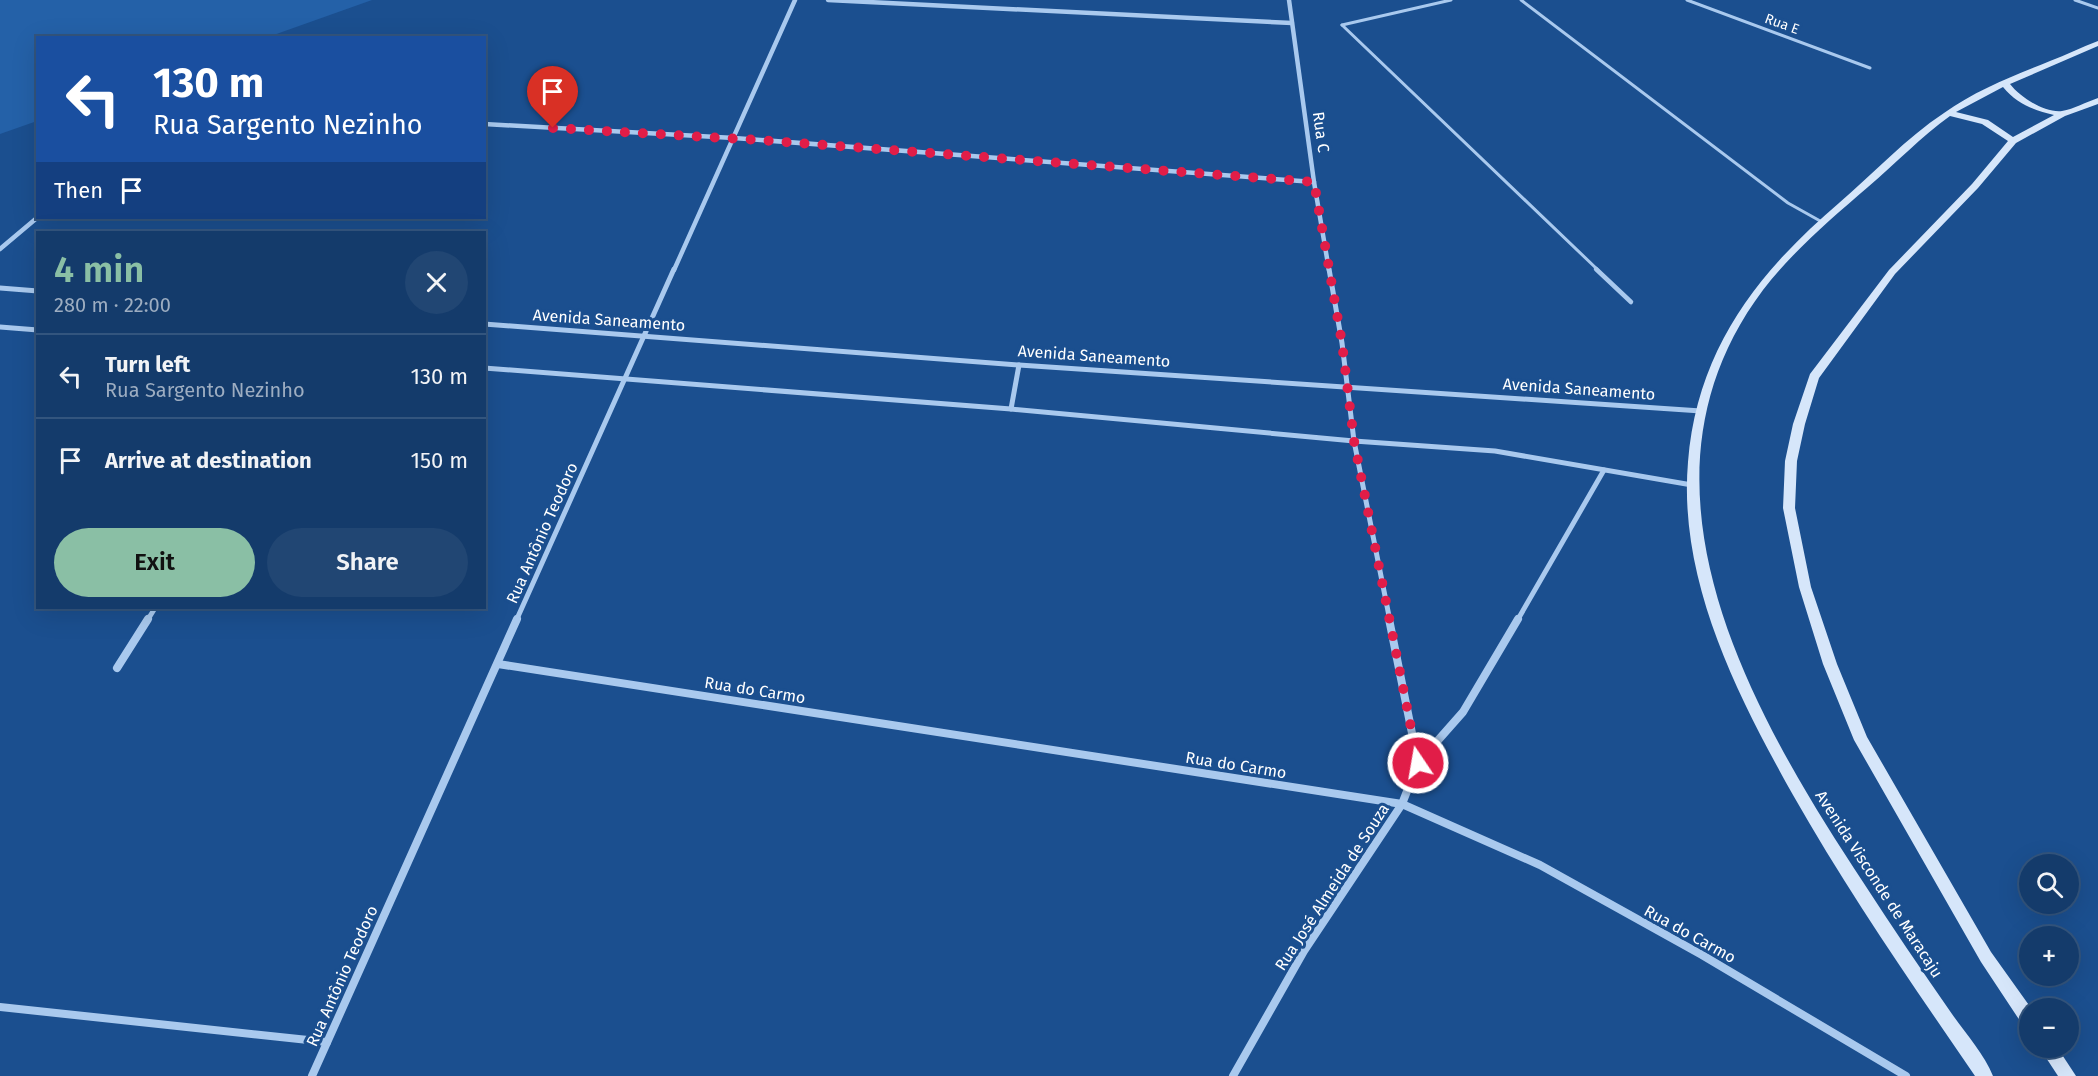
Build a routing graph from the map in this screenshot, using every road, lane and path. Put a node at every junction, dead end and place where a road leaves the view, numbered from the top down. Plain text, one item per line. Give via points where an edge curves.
1 (795, 0) edge
2 (828, 0) edge
3 (1289, 0) edge
4 (1451, 0) edge
5 (1521, 0) edge
6 (1687, 0) edge
7 (2075, 0) edge
8 (2098, 8) edge
9 (1292, 23) junction
10 (2098, 44) edge
11 (1870, 68) dead end
12 (2005, 83) junction
13 (2098, 101) edge
14 (1949, 112) junction
15 (2062, 114) junction
16 (486, 124) edge
17 (734, 138) junction
18 (2013, 141) junction
19 (1314, 182) junction
20 (36, 219) edge
21 (1822, 222) junction
22 (0, 249) edge
23 (0, 288) edge
24 (36, 291) edge
25 (1632, 302) dead end
26 (486, 324) edge
27 (0, 327) edge
28 (36, 330) edge
29 (646, 336) junction
30 (1019, 364) junction
31 (486, 368) edge
32 (626, 380) junction
33 (1348, 385) junction
34 (1011, 409) junction
35 (1701, 411) junction
36 (1354, 441) junction
37 (1604, 470) junction
38 (1692, 485) junction
39 (153, 609) edge
40 (498, 664) junction
41 (117, 668) dead end
42 (1418, 763) junction
43 (1402, 804) junction
44 (2019, 1005) edge
45 (0, 1007) edge
46 (327, 1042) junction
47 (2055, 1058) edge
48 (312, 1076) edge
49 (1233, 1076) edge
50 (1906, 1076) edge
51 (1985, 1076) edge
52 (2068, 1076) edge

1 - 17 street, Rua Antônio Teodoro
2 - 9 street
3 - 9 street, Rua C
4 - 25 lane via 1342,26
5 - 21 lane via 1788,203
6 - 11 lane, Rua E
7 - 8 lane
9 - 19 street, Rua C
10 - 12 main road, Avenida Visconde de Maracaju
12 - 14 main road, Avenida Visconde de Maracaju
12 - 15 main road via 2024,104
13 - 15 main road
14 - 18 main road via 1985,122
14 - 21 main road, Avenida Visconde de Maracaju
15 - 18 main road
16 - 17 street
17 - 19 street
17 - 29 street, Rua Antônio Teodoro
18 - 44 main road via 1976,186 1892,272 1814,377 1791,461 1789,508 1804,587 1861,740 1980,948
19 - 33 street, Rua C
20 - 22 street
21 - 35 main road, Avenida Visconde de Maracaju via 1783,261 1748,305 1727,344
23 - 24 street
26 - 29 street, Avenida Saneamento
27 - 28 street
29 - 30 street, Avenida Saneamento
29 - 32 street, Rua Antônio Teodoro
30 - 33 street, Avenida Saneamento
30 - 34 street
31 - 32 street
32 - 34 street
32 - 40 street, Rua Antônio Teodoro
33 - 35 street, Avenida Saneamento
33 - 36 street, Rua C
34 - 36 street
35 - 38 main road, Avenida Visconde de Maracaju
36 - 37 street via 1495,451
36 - 42 street, Rua C
37 - 38 street
37 - 42 street, Rua José Almeida de Souza via 1463,712
38 - 51 main road, Avenida Visconde de Maracaju via 1697,539 1718,627 1755,713 1821,833
39 - 41 street
40 - 43 street, Rua do Carmo
40 - 46 street, Rua Antônio Teodoro
42 - 43 street, Rua José Almeida de Souza
43 - 49 street, Rua José Almeida de Souza via 1304,951
43 - 50 street, Rua do Carmo via 1540,865
45 - 46 street
46 - 48 street, Rua Antônio Teodoro
47 - 52 main road

